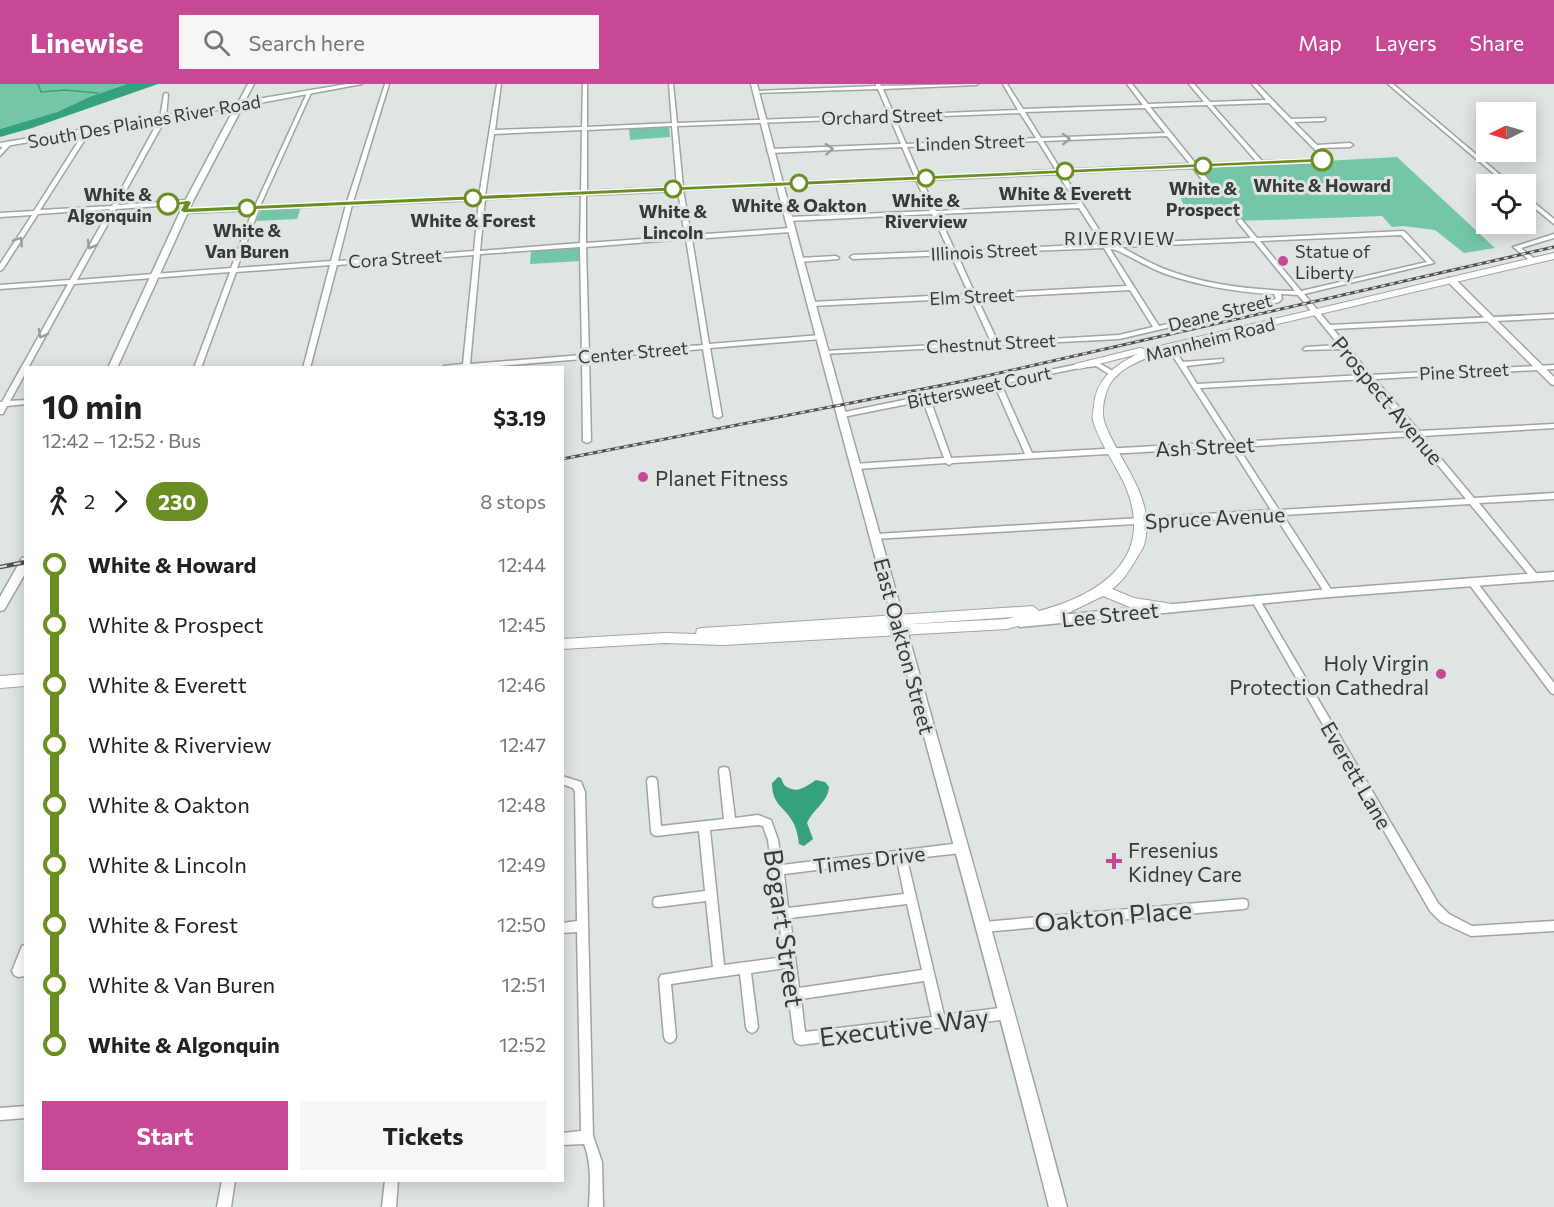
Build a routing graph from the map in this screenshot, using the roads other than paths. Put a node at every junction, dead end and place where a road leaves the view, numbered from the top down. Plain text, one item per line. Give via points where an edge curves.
1 (251, 84) edge
2 (359, 84) edge
3 (387, 84) edge
4 (500, 84) edge
5 (585, 84) edge
6 (670, 84) edge
7 (754, 84) edge
8 (976, 84) edge
9 (1005, 84) edge
10 (1129, 84) edge
11 (1191, 84) edge
12 (1254, 84) edge
13 (1390, 84) edge
14 (879, 86) edge
15 (312, 90) edge
16 (756, 92) junction
17 (166, 94) dead end
18 (1270, 101) junction
19 (1209, 103) junction
20 (240, 105) junction
21 (1146, 106) junction
22 (1021, 110) junction
23 (891, 115) junction
24 (163, 118) junction
25 (1323, 119) dead end
26 (763, 120) junction
27 (1290, 121) junction
28 (674, 124) junction
29 (584, 128) junction
30 (88, 130) junction
31 (494, 132) junction
32 (1169, 135) junction
33 (1039, 140) junction
34 (4, 144) edge
35 (904, 145) junction
36 (1350, 145) dead end
37 (1316, 147) junction
38 (770, 151) junction
39 (0, 154) edge
40 (1261, 163) junction
41 (1195, 166) junction
42 (1059, 172) junction
43 (1497, 174) edge
44 (918, 178) junction
45 (1206, 181) dead end
46 (779, 184) junction
47 (680, 188) junction
48 (583, 193) junction
49 (482, 197) junction
50 (350, 203) junction
51 (1080, 206) junction
52 (186, 207) junction
53 (257, 207) junction
54 (1536, 207) edge
55 (111, 208) junction
56 (38, 212) junction
57 (934, 213) junction
58 (0, 215) edge
59 (788, 219) junction
60 (1240, 221) dead end
61 (1554, 222) edge
62 (791, 230) junction
63 (689, 237) junction
64 (1554, 237) edge
65 (1254, 239) junction
66 (583, 244) junction
67 (1105, 246) junction
68 (477, 252) junction
69 (953, 253) junction
70 (1554, 256) edge
71 (853, 257) dead end
72 (836, 258) dead end
73 (800, 260) junction
74 (1534, 261) junction
75 (334, 263) junction
76 (1431, 263) joint
77 (0, 269) edge
78 (234, 270) junction
79 (153, 276) junction
80 (1451, 280) junction
81 (70, 282) junction
82 (0, 287) edge
83 (1131, 288) junction
84 (1277, 293) junction
85 (1300, 293) junction
86 (973, 296) junction
87 (812, 304) junction
88 (1315, 312) junction
89 (1554, 316) edge
90 (1490, 319) junction
91 (1156, 327) junction
92 (1328, 327) junction
93 (821, 337) junction
94 (995, 343) junction
95 (705, 346) junction
96 (1344, 346) junction
97 (1165, 348) junction
98 (1306, 349) dead end
99 (825, 352) junction
100 (587, 356) junction
101 (1221, 360) dead end
102 (1181, 364) junction
103 (113, 366) edge
104 (198, 366) edge
105 (307, 366) edge
106 (467, 366) edge
107 (478, 366) edge
108 (1079, 366) junction
109 (1554, 367) edge
110 (1539, 368) junction
111 (1114, 374) junction
112 (1368, 376) junction
113 (1554, 382) edge
114 (997, 383) junction
115 (1195, 386) junction
116 (926, 399) junction
117 (24, 402) edge
118 (2, 404) edge
119 (0, 412) edge
120 (843, 415) junction
121 (718, 416) dead end
122 (1554, 426) edge
123 (1416, 434) junction
124 (587, 441) dead end
125 (1233, 445) junction
126 (1112, 452) junction
127 (1030, 457) junction
128 (949, 462) junction
129 (857, 466) junction
130 (1554, 496) edge
131 (1471, 500) junction
132 (1278, 513) junction
133 (1140, 521) junction
134 (876, 537) junction
135 (24, 565) edge
136 (1554, 576) edge
137 (1536, 578) junction
138 (1472, 582) junction
139 (1101, 590) junction
140 (1329, 593) junction
141 (1255, 599) junction
142 (0, 607) edge
143 (1167, 608) junction
144 (1065, 609) junction
145 (1145, 612) junction
146 (900, 624) junction
147 (1007, 624) junction
148 (564, 644) edge
149 (24, 680) edge
150 (0, 682) edge
151 (1554, 690) edge
152 (724, 771) dead end
153 (564, 781) edge
154 (652, 781) dead end
155 (730, 823) junction
156 (704, 826) junction
157 (961, 848) junction
158 (901, 855) junction
159 (778, 870) junction
160 (711, 895) junction
161 (911, 898) junction
162 (658, 902) dead end
163 (1244, 904) dead end
164 (784, 914) junction
165 (582, 926) junction
166 (983, 927) junction
167 (564, 928) edge
168 (1553, 929) edge
169 (790, 962) junction
170 (745, 969) junction
171 (719, 972) junction
172 (929, 975) junction
173 (794, 994) junction
174 (1008, 1012) junction
175 (939, 1021) junction
176 (752, 1026) dead end
177 (670, 1036) dead end
178 (800, 1039) joint
179 (24, 1112) edge
180 (0, 1114) edge
181 (587, 1137) junction
182 (564, 1139) edge
183 (229, 1182) edge
184 (392, 1182) edge
185 (224, 1207) edge
186 (389, 1207) edge
187 (596, 1207) edge
188 (1058, 1207) edge

1 - 20 main road
2 - 15 main road, South Des Plaines River Road
3 - 50 street
4 - 31 street
5 - 29 street
6 - 28 street
7 - 16 main road, East Oakton Street
8 - 14 street
9 - 22 street
10 - 21 street
11 - 19 street
12 - 18 street
13 - 43 street
14 - 16 street
14 - 23 street
15 - 20 main road, South Des Plaines River Road
15 - 53 street
16 - 26 main road, East Oakton Street
17 - 24 street
18 - 19 street, Orchard Street
18 - 27 street
19 - 21 street, Orchard Street
19 - 40 street
20 - 24 main road, South Des Plaines River Road
20 - 52 main road
21 - 22 street, Orchard Street
21 - 32 street
22 - 23 street, Orchard Street
22 - 33 street
23 - 26 street, Orchard Street
23 - 35 street
24 - 30 main road, South Des Plaines River Road
24 - 55 street
25 - 27 street
26 - 28 street, Orchard Street
26 - 38 main road, East Oakton Street
27 - 37 street
28 - 29 street, Orchard Street
28 - 47 street
29 - 31 street, Orchard Street
29 - 48 street
30 - 34 main road, South Des Plaines River Road
30 - 56 street
31 - 49 street
33 -> 32 street, Linden Street
32 - 41 street
33 - 35 street, Linden Street
33 - 42 street
34 - 39 street
38 -> 35 street, Linden Street
35 - 44 street
36 - 37 street
37 - 40 street via 1328,160
38 - 46 main road, East Oakton Street
40 - 41 street
41 - 42 street
41 - 45 street
42 - 44 street
42 - 51 street
44 - 46 street
44 - 57 street
46 - 47 street
46 - 59 main road, East Oakton Street
47 - 48 street
47 - 63 street
48 - 49 street
48 - 66 street
49 - 50 street
49 - 68 street
50 - 53 street
50 - 75 street
51 - 57 street
51 - 67 street
52 - 53 street
52 - 55 street
52 - 79 main road
53 - 78 street
54 - 61 street
55 - 56 street
55 -> 81 street
56 - 58 street
77 -> 56 street
57 - 59 street
57 - 69 street
59 - 62 main road, East Oakton Street
60 - 65 street, Prospect Avenue
62 - 63 street, Cora Street
62 - 73 main road, East Oakton Street
63 - 66 street, Cora Street
63 - 95 street
64 - 74 street via 1516,247
65 - 67 street, Illinois Street
65 - 76 street, Illinois Street via 1403,233
65 - 85 street, Prospect Avenue
66 - 68 street, Cora Street
66 - 100 street
67 - 69 street, Illinois Street
67 - 83 street
67 - 84 street, Deane Street via 1118,248 1164,271 1203,282
68 - 75 street, Cora Street
68 - 106 street
69 - 71 street, Illinois Street
69 - 86 street
70 - 74 main road, Mannheim Road
72 - 73 street
73 - 87 main road, East Oakton Street
74 - 80 main road, Mannheim Road
75 - 78 street, Cora Street
75 - 105 street
76 - 85 street, Deane Street
78 - 79 street, Cora Street
78 - 104 street
79 - 81 street, Cora Street
79 - 103 main road
80 - 88 main road, Mannheim Road
80 - 90 main road
81 - 82 street, Cora Street
81 -> 118 street
83 - 86 street, Elm Street
83 - 91 street
84 - 85 street, Deane Street
84 - 91 street, Deane Street via 1277,301
85 - 88 street, Prospect Avenue
86 - 87 street, Elm Street
86 - 94 street
87 - 93 main road, East Oakton Street
88 - 92 street, Prospect Avenue
88 - 97 main road, Mannheim Road
89 - 90 street
90 - 92 street
90 - 110 main road
91 - 94 street, Chestnut Street via 1119,337
92 - 96 street, Prospect Avenue
93 - 95 street, Center Street
93 - 99 main road, East Oakton Street
94 - 99 street, Chestnut Street
95 - 100 street, Center Street
95 - 121 street
96 - 98 street
96 - 112 street, Prospect Avenue
97 - 102 street
97 - 108 main road
97 - 111 main road, Mannheim Road via 1133,359
99 - 120 main road, East Oakton Street
100 - 107 street, Center Street
100 - 124 street
101 - 102 street
102 - 115 street
108 - 111 street, Bittersweet Court via 1097,364
108 - 114 street, Bittersweet Court
109 - 110 street, Pine Street
110 - 112 street, Pine Street
110 - 113 main road
111 - 126 main road, Mannheim Road via 1103,386 1097,411
112 - 115 street, Pine Street
112 - 123 street, Prospect Avenue
114 - 116 street, Bittersweet Court
114 - 127 street
115 - 125 street
116 - 120 street, Bittersweet Court
116 - 128 street
117 - 118 street
118 - 119 street
120 - 129 main road, East Oakton Street
122 - 123 street, Ash Street
123 - 125 street, Ash Street
123 - 131 street, Prospect Avenue
125 - 126 street, Ash Street
125 - 132 street
126 - 127 street, Ash Street
126 - 133 main road, Mannheim Road via 1133,490
127 - 128 street, Ash Street
128 - 129 street, Ash Street
129 - 134 main road, East Oakton Street
130 - 131 street, Spruce Avenue
131 - 132 street, Spruce Avenue
131 - 137 street, Prospect Avenue
132 - 133 street, Spruce Avenue
132 - 140 street
133 - 134 street, Spruce Avenue
133 - 139 main road, Mannheim Road via 1138,543 1117,579
134 - 146 main road, East Oakton Street
135 - 142 main road
136 - 137 main road, Lee Street
137 - 138 main road, Lee Street
138 - 140 main road, Lee Street
138 - 151 street
139 - 143 main road via 1132,603
139 - 144 main road, Mannheim Road
139 - 145 main road via 1118,606
140 - 141 main road, Lee Street
141 - 143 main road, Lee Street
141 - 168 street, Everett Lane via 1434,907 1445,918 1471,931
143 - 145 main road, Lee Street
144 - 146 main road, Lee Street
144 - 147 main road
145 - 147 main road, Lee Street
146 - 147 main road, Lee Street
146 - 148 main road, Lee Street via 723,640 665,638
146 - 157 main road, East Oakton Street
149 - 150 main road
152 - 155 street
153 - 165 street via 577,785 580,792
154 - 156 street, Bogart Street via 656,831
155 - 156 street, Bogart Street
155 - 159 street, Bogart Street via 767,823
156 - 160 street
157 - 158 street, Times Drive
157 - 166 main road, East Oakton Street
158 - 159 street, Times Drive
158 - 161 street
159 - 164 street, Bogart Street
160 - 162 street
160 - 171 street
161 - 164 street
161 - 172 street
163 - 166 street, Oakton Place
164 - 169 street, Bogart Street
165 - 167 street
165 - 181 street
166 - 174 main road, East Oakton Street
169 - 170 street
169 - 173 street, Bogart Street
170 - 171 street
170 - 176 street
171 - 177 street via 666,979
172 - 173 street
172 - 175 street
173 - 178 street, Bogart Street
174 - 175 street, Executive Way
174 - 188 main road, East Oakton Street
175 - 178 street, Executive Way
179 - 180 street
181 - 182 street
181 - 187 street via 596,1163
183 - 185 street
184 - 186 street

